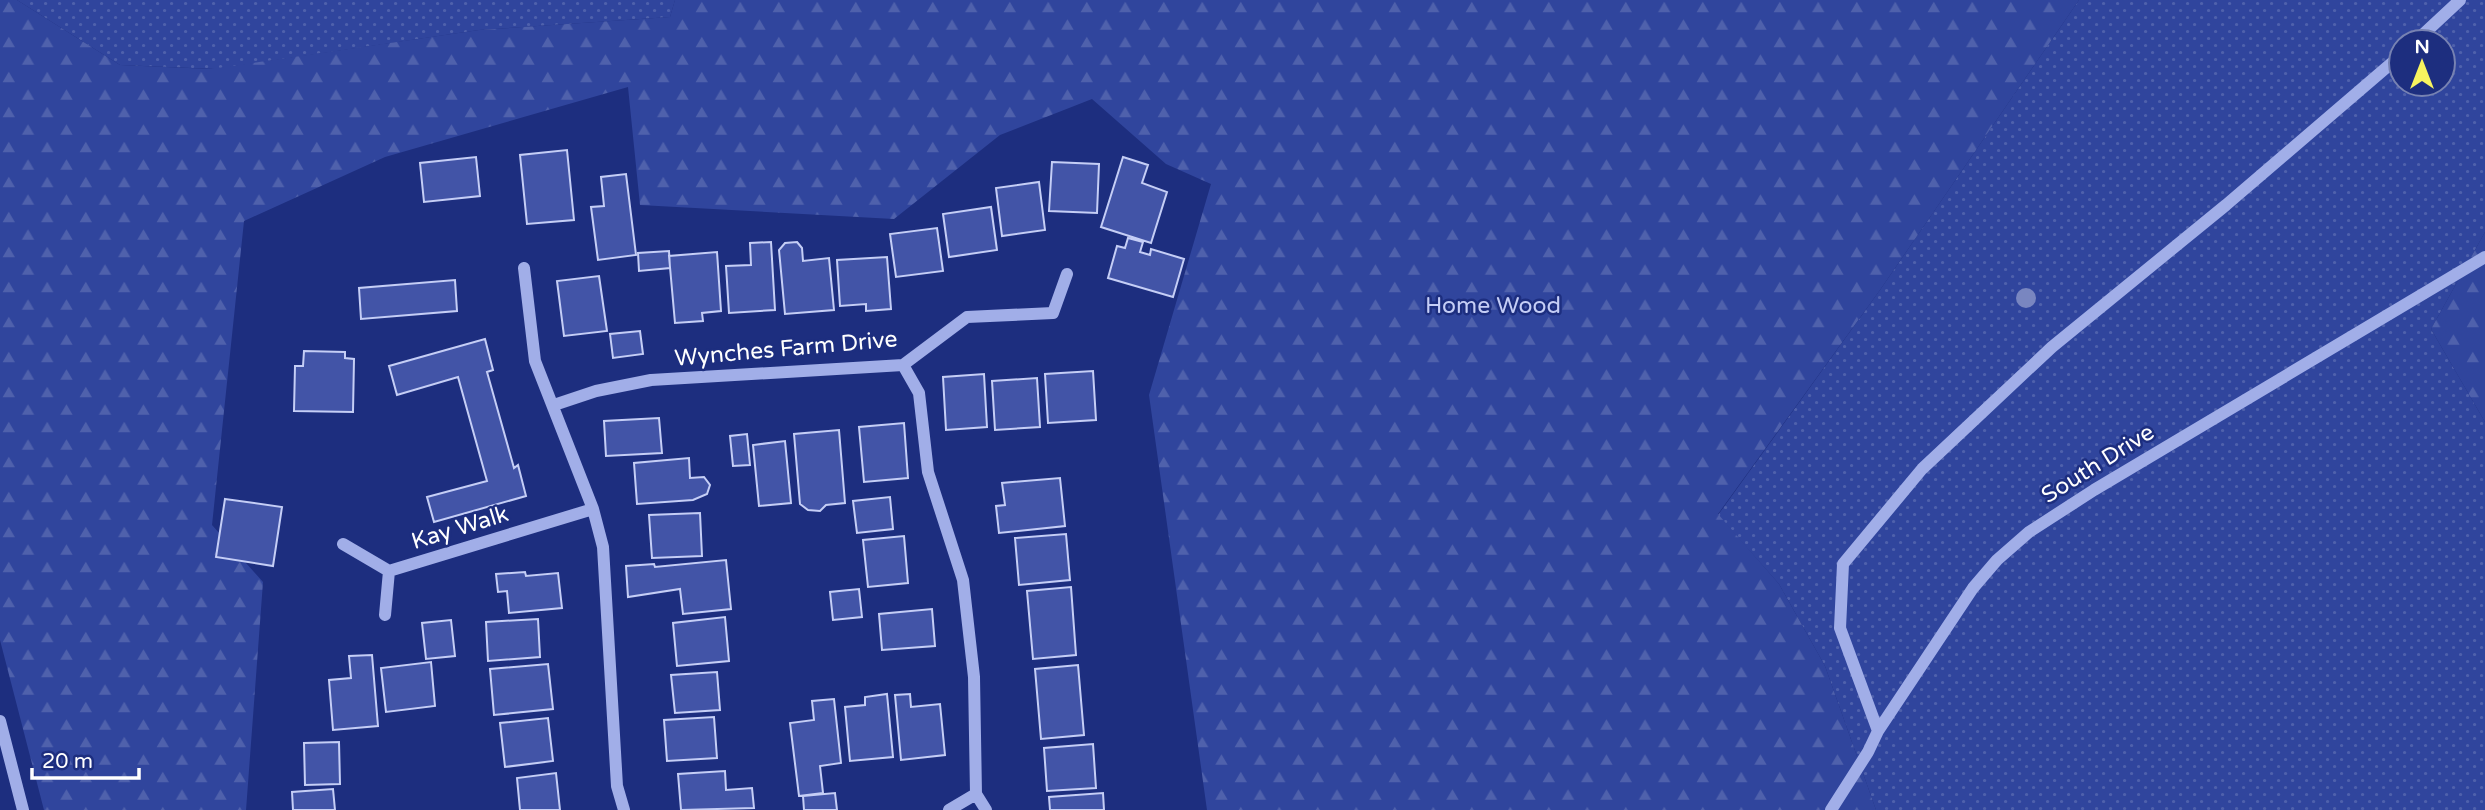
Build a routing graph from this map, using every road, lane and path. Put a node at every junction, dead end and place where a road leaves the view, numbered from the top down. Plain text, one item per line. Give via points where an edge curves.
1 (2460, 0) edge
2 (2430, 28) edge
3 (2387, 67) edge
4 (2485, 257) edge
5 (524, 268) dead end
6 (1067, 274) dead end
7 (903, 365) junction
8 (554, 405) junction
9 (593, 509) junction
10 (343, 544) dead end
11 (389, 571) junction
12 (385, 615) dead end
13 (0, 721) edge
14 (1878, 731) junction
15 (976, 794) junction
16 (23, 810) edge
17 (624, 810) edge
18 (949, 810) edge
19 (986, 810) edge
20 (1830, 810) edge

1 - 2 street
3 - 14 street via 2052,347 1922,469 1843,564 1840,628
4 - 14 street, South Drive via 2029,532 1973,588
5 - 8 street via 535,361
6 - 7 street, Wynches Farm Drive via 1053,313 967,317
7 - 8 street, Wynches Farm Drive via 651,380
7 - 15 street via 919,393 928,472 963,580 974,677
8 - 9 street
9 - 11 street, Kay Walk
9 - 17 street via 603,547 617,786
10 - 11 street, Kay Walk
11 - 12 street
13 - 16 street
14 - 20 street, South Drive
15 - 18 street
15 - 19 street

